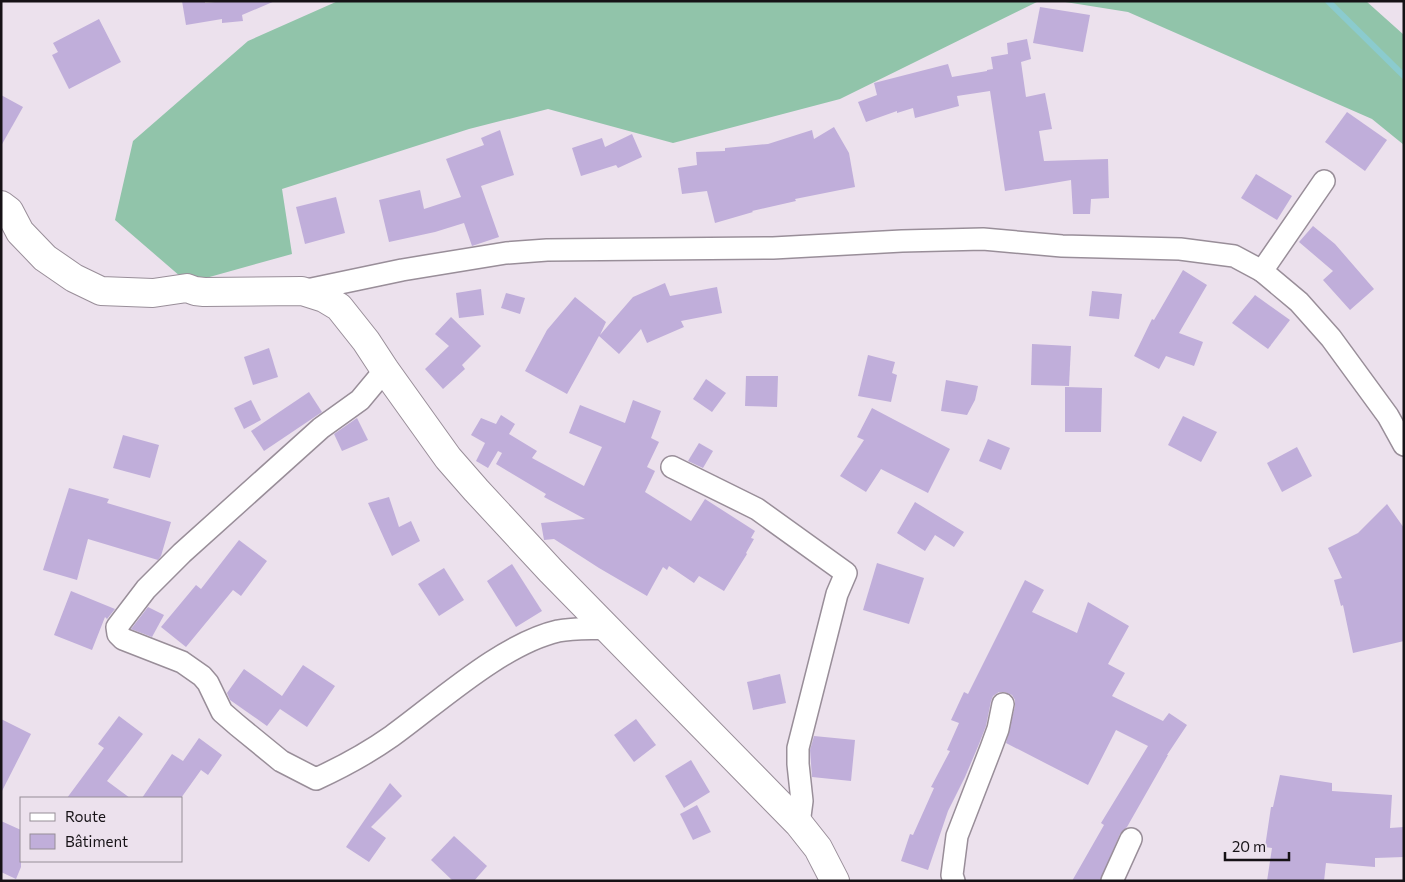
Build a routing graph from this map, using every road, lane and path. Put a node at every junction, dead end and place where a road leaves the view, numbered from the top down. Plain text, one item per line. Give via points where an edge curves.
1 (1324, 181) dead end
2 (1, 205) edge
3 (1262, 270) junction
4 (302, 291) junction
5 (385, 370) junction
6 (1404, 445) edge
7 (672, 467) dead end
8 (608, 628) junction
9 (1003, 704) dead end
10 (798, 824) junction
11 (1131, 838) dead end
12 (836, 881) edge
13 (954, 881) edge
14 (1112, 881) edge

1 - 3 street
2 - 4 main road via 9,211 20,232 45,258 74,278 101,291 153,293 187,288 204,292
3 - 4 street via 1234,256 1180,249 1062,246 983,239 917,240 772,248 506,253
3 - 6 street via 1299,302 1331,338 1388,416
4 - 5 main road via 339,307
5 - 8 main road via 448,458 551,572
5 - 8 street via 360,400 321,428 182,553 146,589 117,627 118,634 123,639 182,662 202,676 222,712 281,761 316,779 390,737 499,658 538,637 560,631
7 - 10 street via 757,509 846,572 837,594 798,748 802,801
8 - 10 main road
9 - 13 street via 991,748 957,836
10 - 12 main road via 818,848
11 - 14 street

